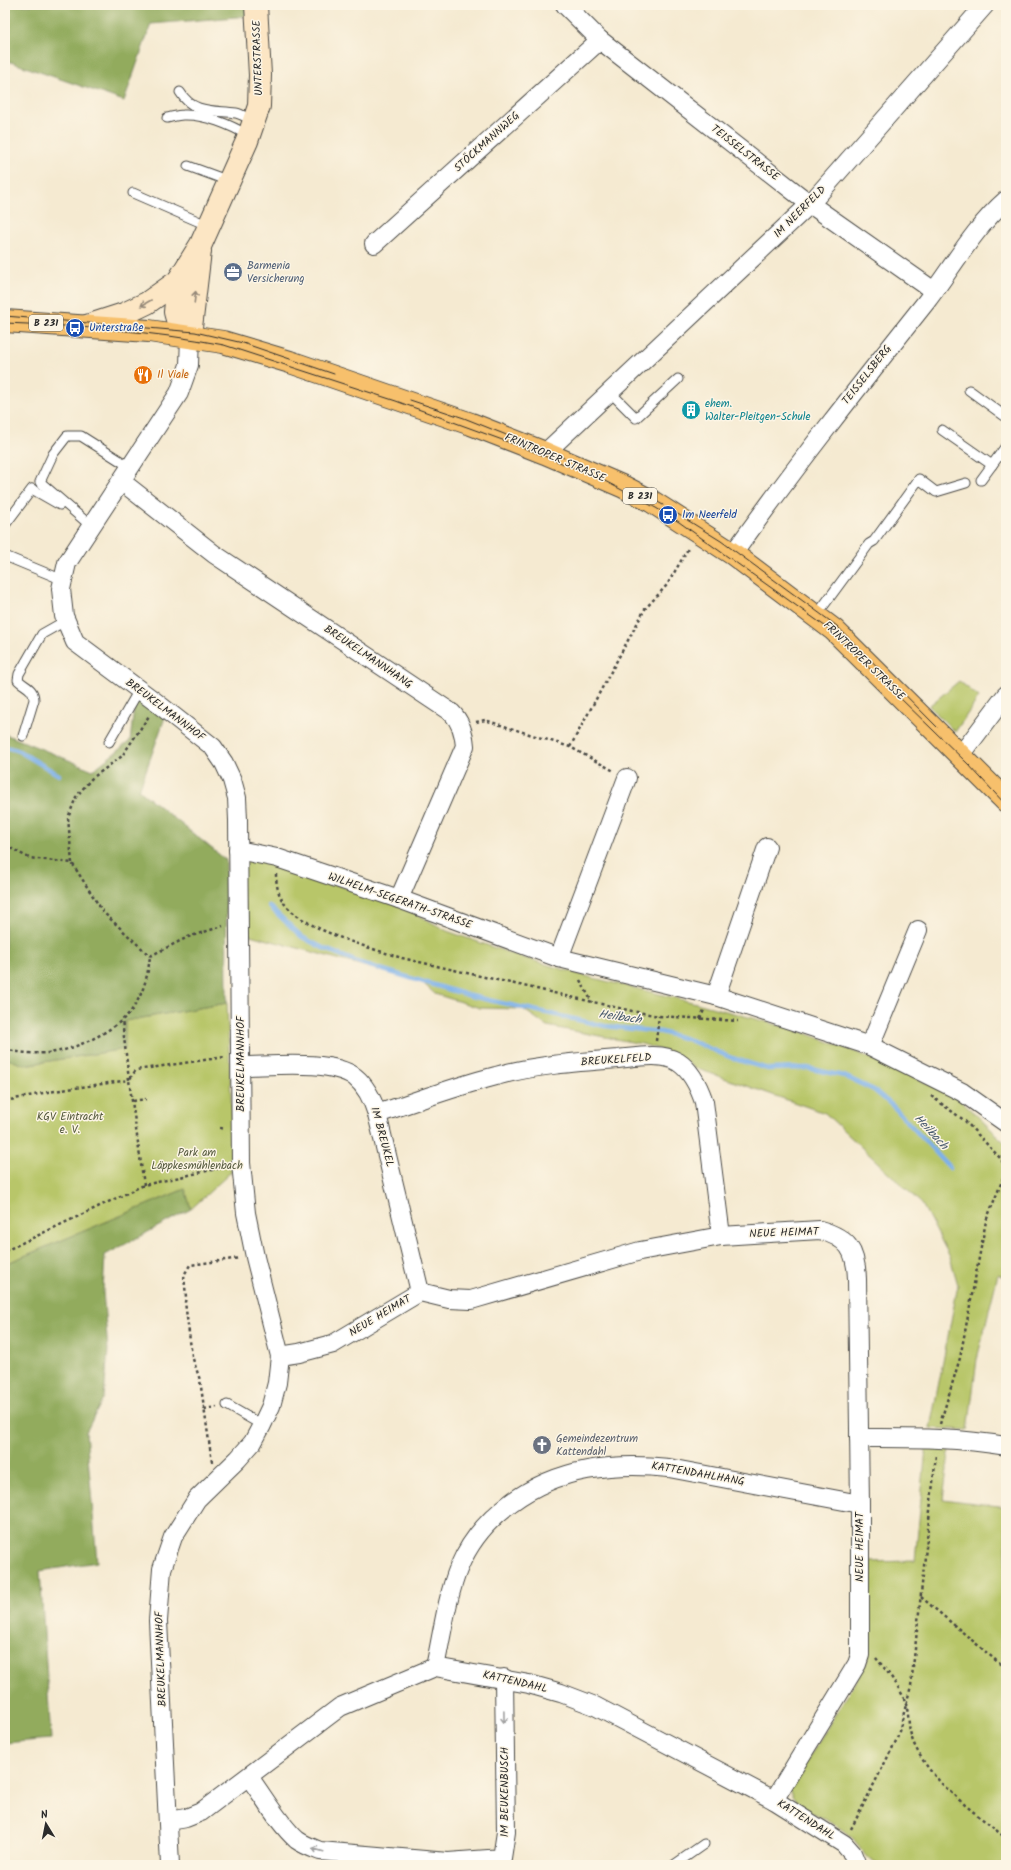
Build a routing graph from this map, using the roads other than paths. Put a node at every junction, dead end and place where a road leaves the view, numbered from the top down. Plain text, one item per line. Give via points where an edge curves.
1 (256, 5) edge
2 (565, 5) edge
3 (985, 5) edge
4 (600, 40) junction
5 (180, 92) dead end
6 (168, 118) dead end
7 (252, 129) junction
8 (188, 166) dead end
9 (229, 181) junction
10 (133, 193) dead end
11 (1006, 200) edge
12 (810, 204) junction
13 (205, 235) junction
14 (374, 244) dead end
15 (178, 281) junction
16 (934, 291) junction
17 (5, 321) edge
18 (87, 326) junction
19 (190, 336) junction
20 (678, 379) dead end
21 (969, 390) dead end
22 (610, 392) junction
23 (1006, 417) edge
24 (942, 430) dead end
25 (1006, 446) edge
26 (545, 453) junction
27 (992, 466) junction
28 (126, 474) junction
29 (981, 480) dead end
30 (966, 482) dead end
31 (77, 514) junction
32 (5, 526) edge
33 (91, 526) junction
34 (733, 554) junction
35 (5, 556) edge
36 (63, 580) junction
37 (816, 616) junction
38 (66, 621) junction
39 (139, 690) junction
40 (1006, 695) edge
41 (23, 736) dead end
42 (109, 742) dead end
43 (961, 756) junction
44 (627, 778) road end
45 (1006, 801) edge
46 (767, 847) dead end
47 (238, 850) junction
48 (399, 899) junction
49 (918, 930) dead end
50 (559, 958) junction
51 (716, 996) junction
52 (870, 1046) junction
53 (241, 1060) junction
54 (377, 1114) junction
55 (1006, 1123) edge
56 (721, 1236) junction
57 (420, 1292) junction
58 (280, 1356) junction
59 (227, 1405) dead end
60 (262, 1425) junction
61 (859, 1438) junction
62 (1006, 1446) edge
63 (860, 1504) junction
64 (435, 1667) junction
65 (504, 1678) junction
66 (249, 1777) junction
67 (774, 1800) junction
68 (168, 1821) junction
69 (704, 1844) dead end
70 (170, 1865) edge
71 (674, 1865) edge
72 (857, 1865) edge

1 - 7 street, UNTERSTRASSE via 261,91
2 - 4 street, TEISSELSTRASSE
3 - 12 street, IM NEERFELD
4 - 12 street, TEISSELSTRASSE
4 - 14 street, STÖCKMANNWEG
5 - 7 lane via 186,102 205,110 238,114
6 - 7 lane via 184,114
7 - 9 street, UNTERSTRASSE
8 - 9 lane
9 - 13 street, UNTERSTRASSE
10 - 13 lane
11 - 16 street, TEISSELSBERG via 992,212
12 - 16 street, TEISSELSTRASSE
12 - 22 street, IM NEERFELD
13 - 15 street, UNTERSTRASSE
19 -> 13 street, UNTERSTRASSE
15 -> 18 street via 147,303 124,314
15 - 19 street, UNTERSTRASSE via 175,312 178,323
16 - 34 street, TEISSELSBERG via 789,476
17 - 18 main road, FRINTROPER STRASSE / B 231
18 - 19 main road, FRINTROPER STRASSE / B 231
19 - 26 main road, FRINTROPER STRASSE / B 231 via 223,342 290,362
19 - 28 street, BREUKELMANNHOF via 189,365 179,393
20 - 22 lane via 636,418
21 - 23 lane
22 - 26 street, IM NEERFELD
24 - 27 lane
25 - 27 lane
26 - 34 main road, FRINTROPER STRASSE / B 231 via 637,494
27 - 29 lane
28 - 31 lane via 81,436 67,436 53,454 40,482
28 - 33 street, BREUKELMANNHOF
28 - 48 street, BREUKELMANNHANG via 214,554 452,713 461,726 465,746
30 - 37 lane via 936,492 918,479
31 - 32 lane via 32,489
31 - 33 lane
33 - 36 street, BREUKELMANNHOF via 67,563
34 - 37 main road, FRINTROPER STRASSE / B 231
35 - 36 lane
36 - 38 street, BREUKELMANNHOF via 61,589
37 - 43 main road, FRINTROPER STRASSE / B 231 via 860,654
38 - 39 street, BREUKELMANNHOF via 74,642
38 - 41 lane via 42,634 19,674 18,680 28,686 34,694
39 - 42 lane
39 - 47 street, BREUKELMANNHOF via 213,747 224,763 237,798
40 - 43 street
43 - 45 main road, FRINTROPER STRASSE / B 231
44 - 50 street
46 - 51 street
47 - 48 street, WILHELM-SEGERATH-STRASSE via 277,858
47 - 53 street, BREUKELMANNHOF
48 - 50 street, WILHELM-SEGERATH-STRASSE
49 - 52 street
50 - 51 street, WILHELM-SEGERATH-STRASSE
51 - 52 street, WILHELM-SEGERATH-STRASSE
52 - 55 street, WILHELM-SEGERATH-STRASSE via 962,1092
53 - 54 street, IM BREUKEL via 326,1066 342,1070 356,1078 366,1090
53 - 58 street, BREUKELMANNHOF via 241,1163 246,1213
54 - 56 street, BREUKELFELD via 496,1076 537,1068 632,1058 665,1058 678,1062 699,1086 704,1102
54 - 57 street, IM BREUKEL
56 - 57 street, NEUE HEIMAT via 640,1251 471,1300 449,1299
56 - 61 street, NEUE HEIMAT via 820,1230 834,1234 847,1243 857,1266
57 - 58 street, NEUE HEIMAT via 333,1344
58 - 60 street, BREUKELMANNHOF via 277,1383 271,1406
59 - 60 lane
60 - 68 street, BREUKELMANNHOF via 253,1442 197,1499 173,1537 162,1569 158,1622
61 - 62 street via 938,1437
61 - 63 street, NEUE HEIMAT
63 - 64 street, KATTENDAHLHANG via 644,1465 586,1470 558,1479 532,1490 506,1506 470,1544 459,1567 451,1594
63 - 67 street, NEUE HEIMAT via 860,1646 857,1664
64 - 65 street, KATTENDAHL
64 - 66 street via 340,1707
65 -> 66 street, IM BEUKENBUSCH via 506,1832 502,1858 448,1862 320,1851 297,1840
65 - 67 street, KATTENDAHL via 555,1691 595,1706
66 - 68 street via 201,1812
67 - 72 street, KATTENDAHL via 844,1844 852,1853
68 - 70 street, BREUKELMANNHOF
69 - 71 lane

